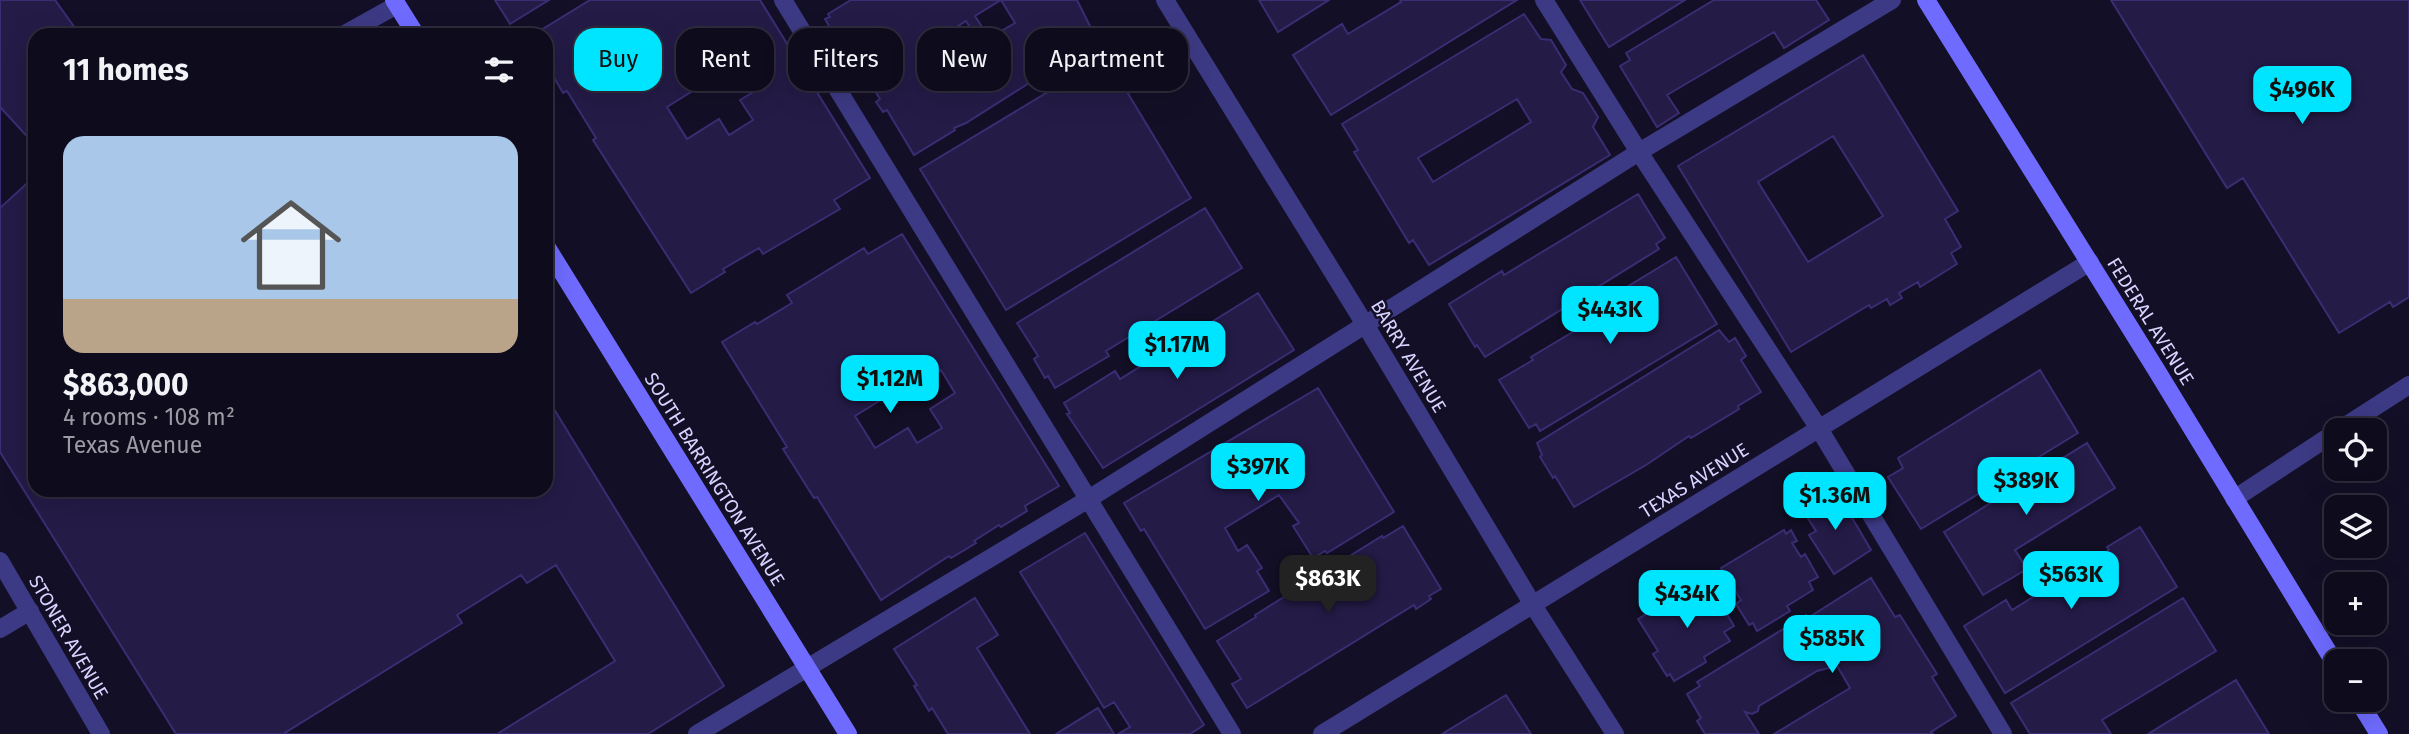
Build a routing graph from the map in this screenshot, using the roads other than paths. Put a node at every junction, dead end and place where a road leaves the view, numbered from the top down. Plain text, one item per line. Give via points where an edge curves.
1 (783, 0) edge
2 (1165, 0) edge
3 (1544, 0) edge
4 (1892, 0) edge
5 (1926, 0) edge
6 (395, 2) edge
7 (354, 28) edge
8 (412, 28) edge
9 (1639, 152) junction
10 (553, 257) edge
11 (2090, 262) junction
12 (1366, 326) junction
13 (2409, 385) edge
14 (2358, 418) edge
15 (1818, 427) junction
16 (2324, 440) edge
17 (2234, 499) junction
18 (1087, 500) junction
19 (0, 561) edge
20 (1533, 605) junction
21 (30, 611) junction
22 (0, 629) edge
23 (2326, 649) edge
24 (807, 668) junction
25 (2365, 712) edge
26 (101, 734) edge
27 (697, 734) edge
28 (848, 734) edge
29 (1232, 734) edge
30 (1322, 734) edge
31 (1615, 734) edge
32 (2003, 734) edge
33 (2379, 734) edge

1 - 18 street
2 - 12 street, BARRY AVENUE
3 - 9 street
4 - 9 street
5 - 11 street, FEDERAL AVENUE
6 - 7 street
6 - 8 street
9 - 12 street
9 - 15 street
10 - 24 street, SOUTH BARRINGTON AVENUE
11 - 15 street, TEXAS AVENUE
11 - 17 street, FEDERAL AVENUE
12 - 18 street
12 - 20 street, BARRY AVENUE
13 - 14 street
15 - 20 street, TEXAS AVENUE
15 - 32 street
16 - 17 street
17 - 23 street, FEDERAL AVENUE
18 - 24 street
18 - 29 street
19 - 21 street, STONER AVENUE
20 - 30 street, TEXAS AVENUE
20 - 31 street, BARRY AVENUE
21 - 22 street
21 - 26 street, STONER AVENUE
24 - 27 street
24 - 28 street, SOUTH BARRINGTON AVENUE
25 - 33 street

